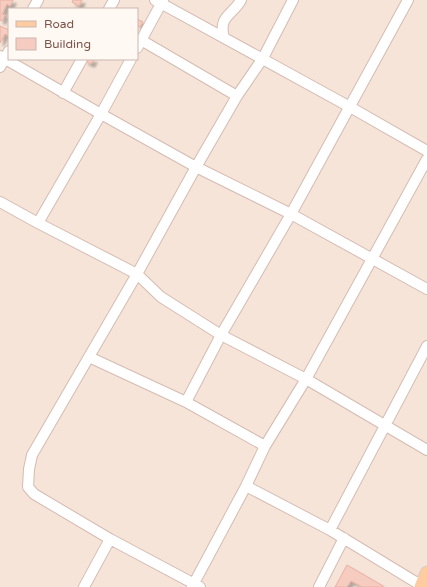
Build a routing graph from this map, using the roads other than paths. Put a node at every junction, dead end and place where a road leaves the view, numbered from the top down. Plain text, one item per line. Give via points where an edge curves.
1 (241, 0) edge
2 (292, 0) edge
3 (408, 0) edge
4 (160, 1) edge
5 (224, 38) junction
6 (139, 44) edge
7 (3, 58) edge
8 (262, 58) junction
9 (81, 60) edge
10 (130, 60) edge
11 (63, 93) junction
12 (238, 96) junction
13 (350, 106) junction
14 (101, 114) junction
15 (427, 151) edge
16 (427, 159) edge
17 (196, 167) junction
18 (0, 202) edge
19 (291, 214) junction
20 (38, 223) junction
21 (372, 258) junction
22 (137, 274) junction
23 (427, 289) edge
24 (221, 335) junction
25 (427, 346) edge
26 (89, 357) junction
27 (306, 379) junction
28 (186, 402) junction
29 (386, 425) junction
30 (265, 446) junction
31 (427, 450) edge
32 (246, 486) junction
33 (330, 530) junction
34 (344, 538) junction
35 (110, 539) junction
36 (427, 574) edge
37 (195, 586) edge
38 (421, 586) edge
39 (84, 587) edge
40 (319, 587) edge

1 - 5 street via 231,14 225,17 222,30
2 - 8 street
3 - 13 street
4 - 5 street
4 - 6 street
5 - 8 street
6 - 12 street
7 - 11 street
8 - 12 street
8 - 13 street
9 - 11 street
10 - 14 street
11 - 14 street
12 - 17 street
13 - 15 street
13 - 19 street
14 - 17 street
14 - 20 street
16 - 21 street
17 - 19 street
17 - 22 street
18 - 20 street
19 - 21 street
19 - 24 street
20 - 22 street
21 - 23 street
21 - 27 street
22 - 24 street via 161,297
22 - 26 street
24 - 27 street
24 - 28 street
25 - 29 street
26 - 28 street
26 - 35 street via 32,455 28,487 34,494
27 - 29 street
27 - 30 street
28 - 30 street
29 - 31 street
29 - 33 street
30 - 32 street
32 - 33 street
32 - 37 street
33 - 34 street
34 - 38 street
34 - 40 street
35 - 37 street
35 - 39 street
36 - 38 main road

